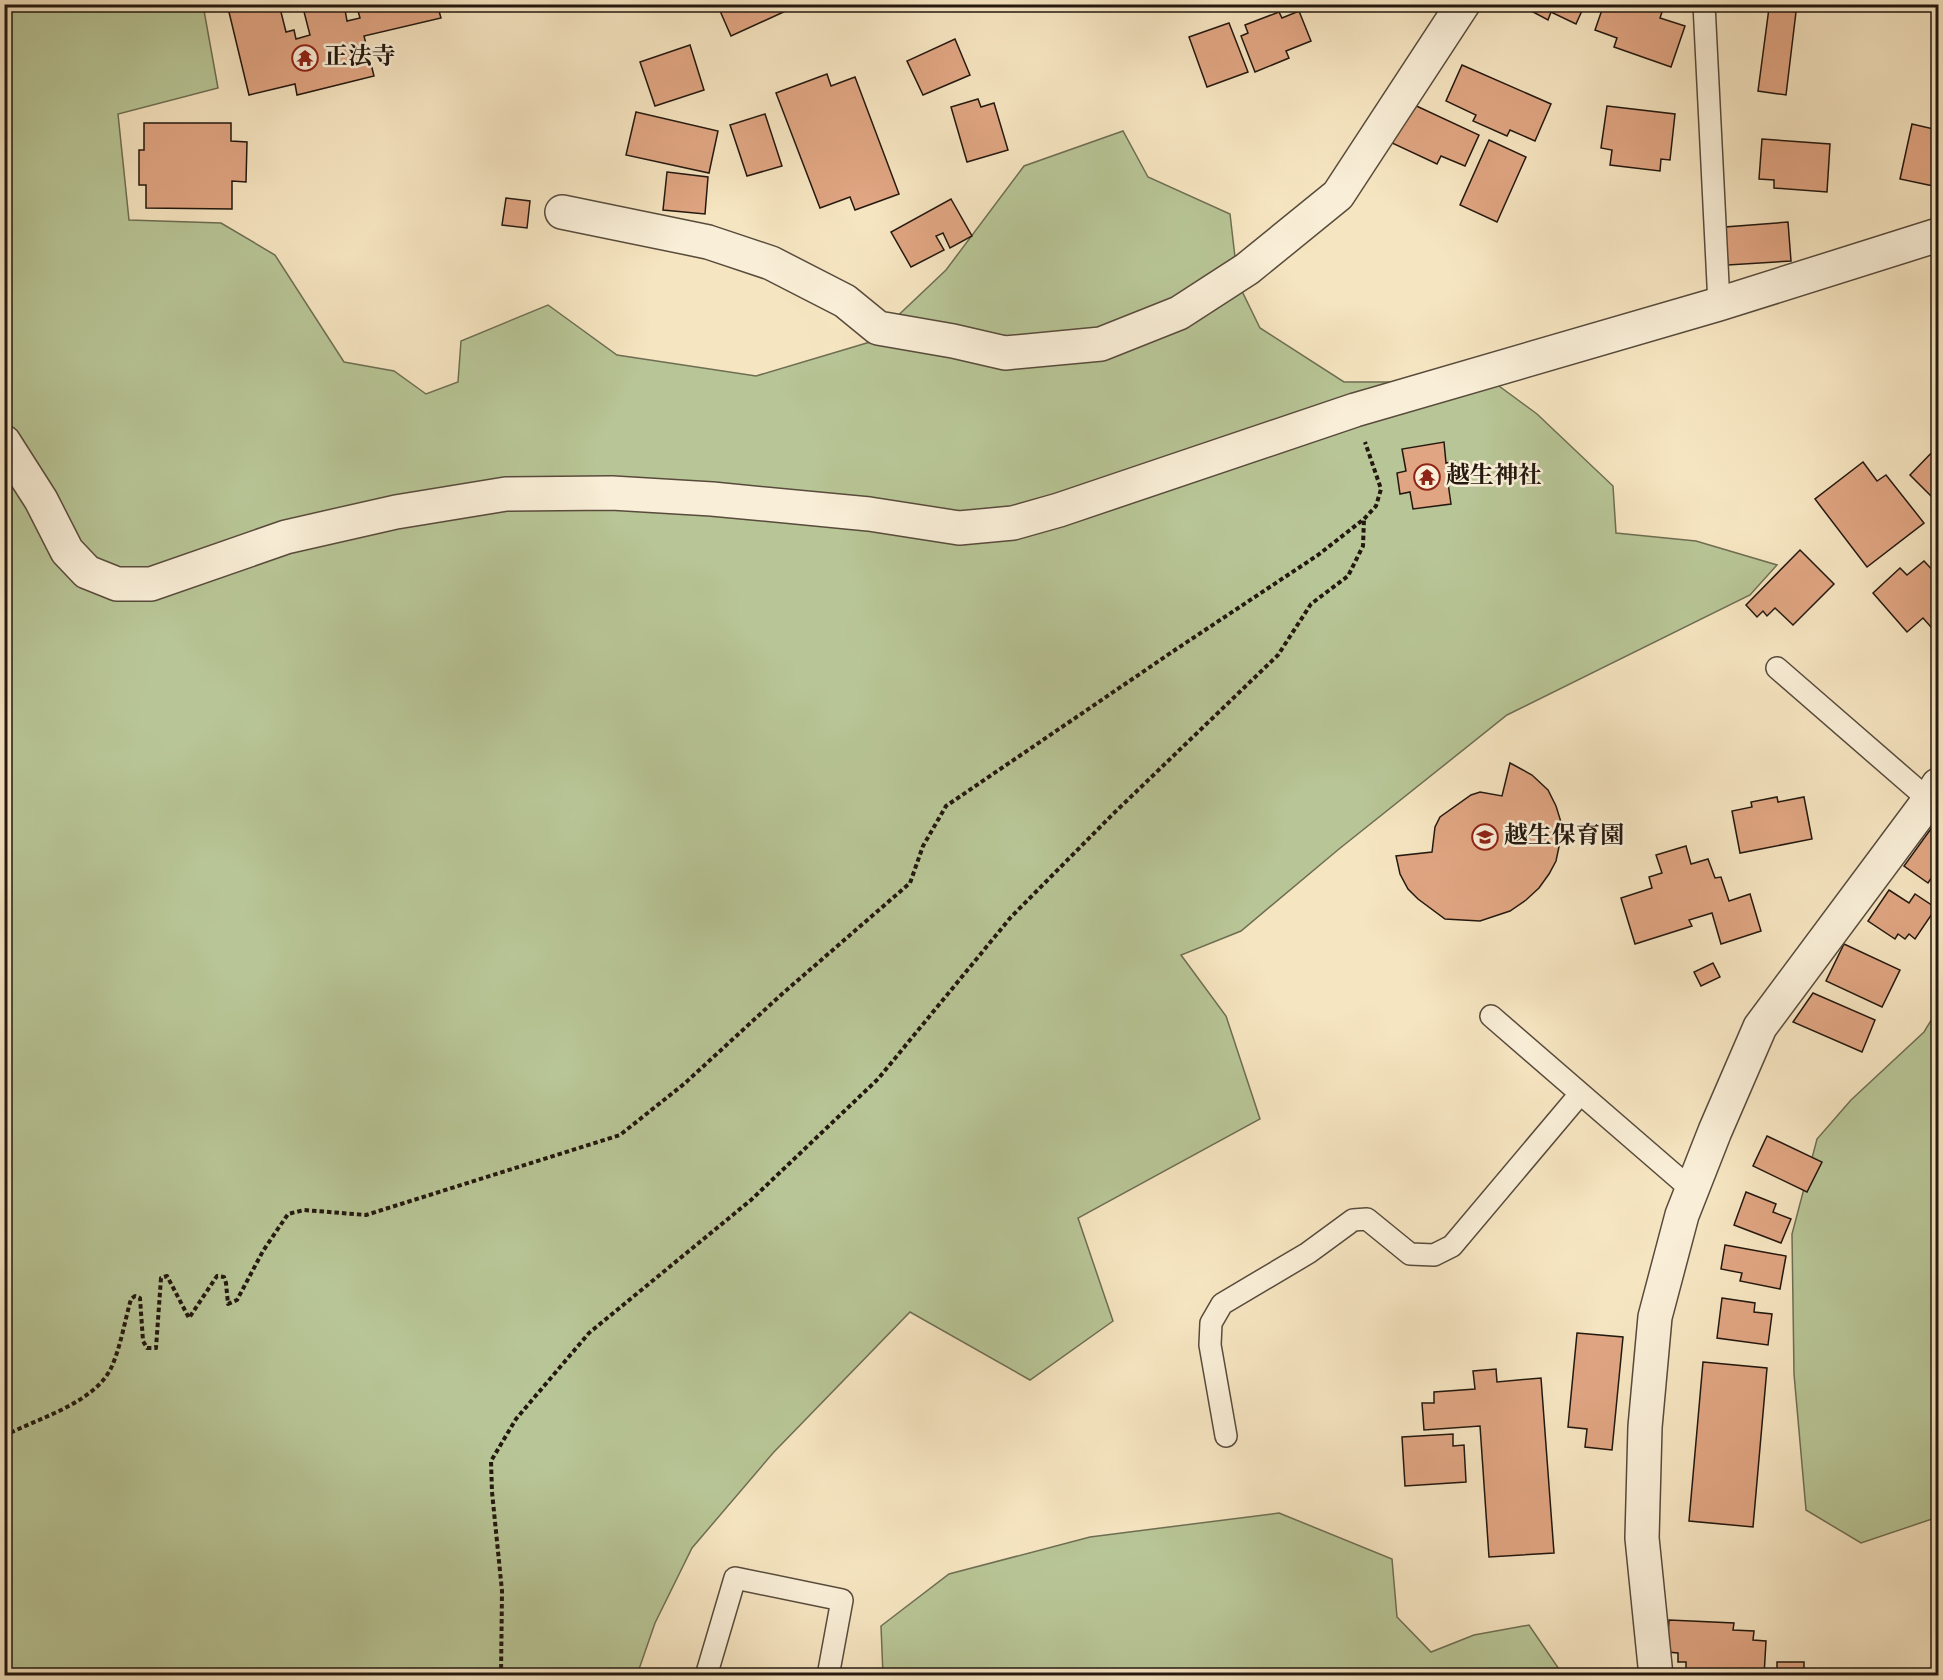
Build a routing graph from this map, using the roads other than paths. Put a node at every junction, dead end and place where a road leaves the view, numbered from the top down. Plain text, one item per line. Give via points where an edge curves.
1 (1463, 4) edge
2 (1704, 4) edge
3 (562, 212) dead end
4 (1938, 235) edge
5 (1719, 304) junction
6 (4, 442) edge
7 (1777, 668) dead end
8 (1934, 792) edge
9 (1491, 1016) dead end
10 (1580, 1094) junction
11 (1692, 1190) junction
12 (1226, 1436) dead end
13 (706, 1676) edge
14 (828, 1676) edge
15 (1656, 1676) edge

1 - 3 street via 1338,195 1247,269 1179,313 1101,344 1005,353 878,328 845,301 771,263 708,242
2 - 5 lane
4 - 5 street
5 - 6 street via 1355,410 1059,510 1012,523 959,528 869,514 712,499 612,493 506,494 396,512 286,537 151,584 117,584 87,572 67,551 41,500
7 - 8 lane
8 - 11 street via 1760,1027
9 - 10 lane
10 - 11 lane
10 - 12 lane via 1452,1246 1434,1255 1410,1254 1367,1219 1353,1220 1308,1253 1222,1304 1211,1323 1210,1345
11 - 15 street via 1655,1317 1645,1427 1642,1538
13 - 14 lane via 735,1578 842,1600

